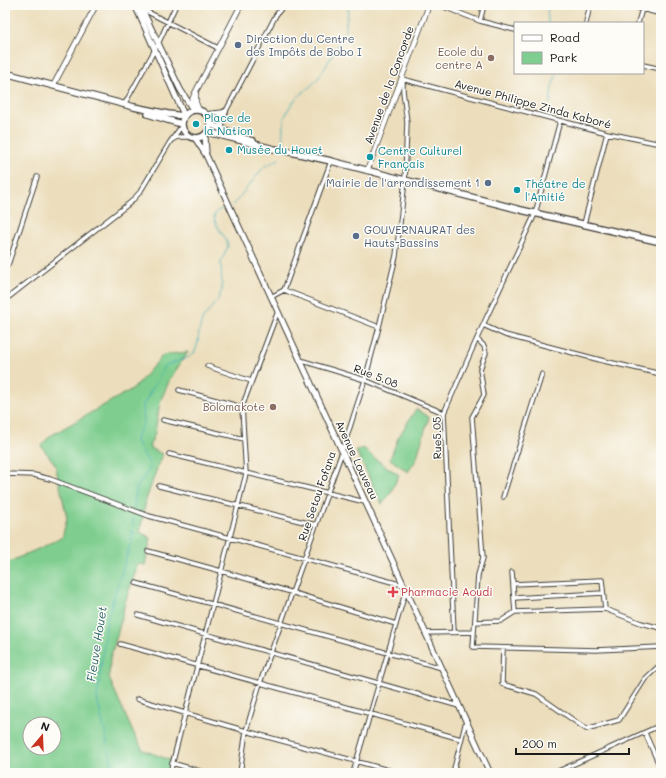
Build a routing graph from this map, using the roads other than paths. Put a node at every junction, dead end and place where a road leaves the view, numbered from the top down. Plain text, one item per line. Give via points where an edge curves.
1 (96, 5) edge
2 (176, 5) edge
3 (241, 5) edge
4 (284, 5) edge
5 (429, 5) edge
6 (439, 5) edge
7 (484, 5) edge
8 (590, 5) edge
9 (628, 5) edge
10 (138, 6) edge
11 (642, 7) edge
12 (661, 14) edge
13 (480, 21) junction
14 (168, 22) junction
15 (586, 22) edge
16 (638, 22) edge
17 (514, 30) edge
18 (157, 46) junction
19 (218, 48) junction
20 (644, 65) edge
21 (661, 69) edge
22 (5, 73) edge
23 (402, 79) junction
24 (54, 86) junction
25 (196, 93) junction
26 (124, 105) junction
27 (195, 108) junction
28 (226, 111) junction
29 (206, 114) junction
30 (183, 115) junction
31 (560, 121) junction
32 (210, 124) junction
33 (181, 126) junction
34 (222, 129) junction
35 (661, 130) edge
36 (607, 133) junction
37 (206, 134) junction
38 (193, 138) junction
39 (170, 142) junction
40 (659, 143) edge
41 (286, 151) junction
42 (206, 155) junction
43 (331, 161) junction
44 (367, 171) junction
45 (37, 178) dead end
46 (405, 181) junction
47 (535, 214) junction
48 (584, 224) junction
49 (661, 242) edge
50 (5, 264) edge
51 (284, 290) junction
52 (271, 297) junction
53 (5, 300) edge
54 (278, 311) junction
55 (483, 325) junction
56 (379, 328) junction
57 (477, 340) junction
58 (300, 360) junction
59 (207, 366) dead end
60 (542, 374) dead end
61 (661, 374) edge
62 (365, 380) junction
63 (251, 381) junction
64 (179, 390) dead end
65 (242, 407) junction
66 (444, 413) junction
67 (163, 420) dead end
68 (244, 439) junction
69 (342, 452) junction
70 (170, 454) dead end
71 (5, 474) edge
72 (246, 474) junction
73 (158, 486) dead end
74 (327, 493) junction
75 (503, 497) dead end
76 (365, 502) junction
77 (238, 506) junction
78 (316, 526) junction
79 (230, 538) junction
80 (148, 550) dead end
81 (304, 558) junction
82 (221, 571) junction
83 (512, 572) dead end
84 (136, 583) dead end
85 (513, 584) junction
86 (404, 588) junction
87 (292, 592) junction
88 (603, 594) junction
89 (514, 598) junction
90 (213, 604) junction
91 (605, 609) junction
92 (514, 612) junction
93 (138, 616) dead end
94 (475, 622) junction
95 (281, 624) junction
96 (396, 624) junction
97 (661, 628) edge
98 (474, 632) junction
99 (454, 633) junction
100 (204, 634) junction
101 (425, 634) junction
102 (120, 644) dead end
103 (661, 647) edge
104 (503, 648) junction
105 (271, 653) junction
106 (387, 653) junction
107 (661, 664) edge
108 (197, 665) junction
109 (442, 668) junction
110 (260, 683) junction
111 (379, 684) junction
112 (137, 699) dead end
113 (459, 706) junction
114 (185, 713) junction
115 (371, 713) junction
116 (466, 721) junction
117 (661, 726) edge
118 (246, 731) junction
119 (645, 733) junction
120 (461, 739) junction
121 (357, 761) junction
122 (172, 763) junction
123 (661, 769) edge
124 (170, 773) edge
125 (206, 773) edge
126 (240, 773) edge
127 (353, 773) edge
128 (399, 773) edge
129 (453, 773) edge
130 (490, 773) edge
131 (554, 773) edge

1 - 24 street
2 - 14 street
3 - 19 street
4 - 28 street via 276,15
5 - 23 street, Avenue de la Concorde
6 - 13 street
7 - 13 street
8 - 15 street
9 - 11 street
10 - 14 street
10 - 18 main road
11 - 12 street
11 - 16 street
13 - 17 street
14 - 18 street
14 - 19 street
18 - 26 street
18 - 27 main road via 180,89
18 - 30 main road
19 - 25 street
20 - 21 street
22 - 24 highway
23 - 31 street, Avenue Philippe Zinda Kaboré
23 - 44 street, Avenue de la Concorde
23 - 46 street, Rue Setou Fofana via 407,122
24 - 26 highway
25 - 27 street
25 - 27 street
26 - 30 highway
26 - 33 highway
27 - 29 highway
27 - 30 highway
28 - 29 street
28 - 32 street
28 - 34 highway via 221,122
29 - 32 highway
30 - 33 highway
31 - 36 street, Avenue Philippe Zinda Kaboré
31 - 47 street, Rue5.05
32 - 34 highway
32 - 37 highway
33 - 38 highway via 184,132
33 - 39 street
34 - 41 highway
35 - 40 street
36 - 40 street, Avenue Philippe Zinda Kaboré
36 - 48 street
37 - 38 highway
37 - 41 highway
37 - 42 main road, Avenue Louveau
38 - 39 street via 177,137
38 - 42 main road, Avenue Louveau
39 - 53 street via 140,192 131,202
41 - 43 highway
42 - 52 main road, Avenue Louveau
43 - 44 highway
43 - 51 street
44 - 46 highway
45 - 50 street via 8,266
46 - 47 highway
46 - 56 street, Rue Setou Fofana via 396,256
47 - 48 highway
47 - 55 street, Rue5.05
48 - 49 highway
51 - 52 street
51 - 56 street
52 - 54 main road, Avenue Louveau
54 - 58 main road, Avenue Louveau
54 - 63 street
55 - 57 street, Rue5.05
55 - 61 street via 505,335
56 - 62 street, Rue Setou Fofana
57 - 66 street, Rue5.05
57 - 94 street via 484,346 486,353 480,369 484,395 472,417 483,558 478,575
58 - 62 street, Rue 5.08
58 - 69 main road, Avenue Louveau
59 - 63 street
60 - 75 street
62 - 66 street, Rue 5.08
62 - 69 street, Rue Setou Fofana
63 - 65 street
64 - 65 street
65 - 68 street
66 - 99 street, Rue5.05
67 - 68 street
68 - 72 street
69 - 74 street, Rue Setou Fofana
69 - 76 main road, Avenue Louveau
70 - 72 street
71 - 79 street via 34,475 50,479 149,516
72 - 74 street
72 - 77 street
73 - 77 street
74 - 76 street
74 - 78 street, Rue Setou Fofana
76 - 86 main road, Avenue Louveau
77 - 78 street
77 - 79 street
78 - 81 street, Rue Setou Fofana
79 - 81 street
79 - 82 street
80 - 82 street
81 - 86 street
81 - 87 street, Rue Setou Fofana
82 - 87 street
82 - 90 street
83 - 85 street
84 - 90 street
85 - 88 street via 602,580
85 - 89 street
86 - 96 street
86 - 101 main road, Avenue Louveau
87 - 95 street, Rue Setou Fofana
87 - 96 street
88 - 89 street
88 - 91 street
89 - 92 street
90 - 95 street
90 - 100 street
91 - 92 street
91 - 97 street
92 - 94 street via 501,621
93 - 100 street
94 - 98 street
95 - 105 street, Rue Setou Fofana
95 - 106 street
96 - 106 street
98 - 99 street
98 - 104 street via 473,647
99 - 101 street
100 - 105 street
100 - 108 street
101 - 109 main road, Avenue Louveau
102 - 108 street
103 - 104 street via 596,650
104 - 107 street via 502,684 536,694 586,729 619,720 644,679
105 - 110 street, Rue Setou Fofana
105 - 111 street
106 - 109 street
106 - 111 street
108 - 110 street
108 - 114 street
109 - 113 main road, Avenue Louveau
110 - 115 street
110 - 118 street, Rue Setou Fofana
111 - 113 street
111 - 115 street
112 - 114 street
113 - 116 main road, Avenue Louveau
114 - 118 street
114 - 122 street
115 - 120 street
115 - 121 street
116 - 120 street
116 - 130 main road, Avenue Louveau
117 - 119 street
118 - 121 street
118 - 126 street, Rue Setou Fofana
119 - 123 street
119 - 131 street
120 - 129 street
121 - 127 street
121 - 128 street
122 - 124 street
122 - 125 street

